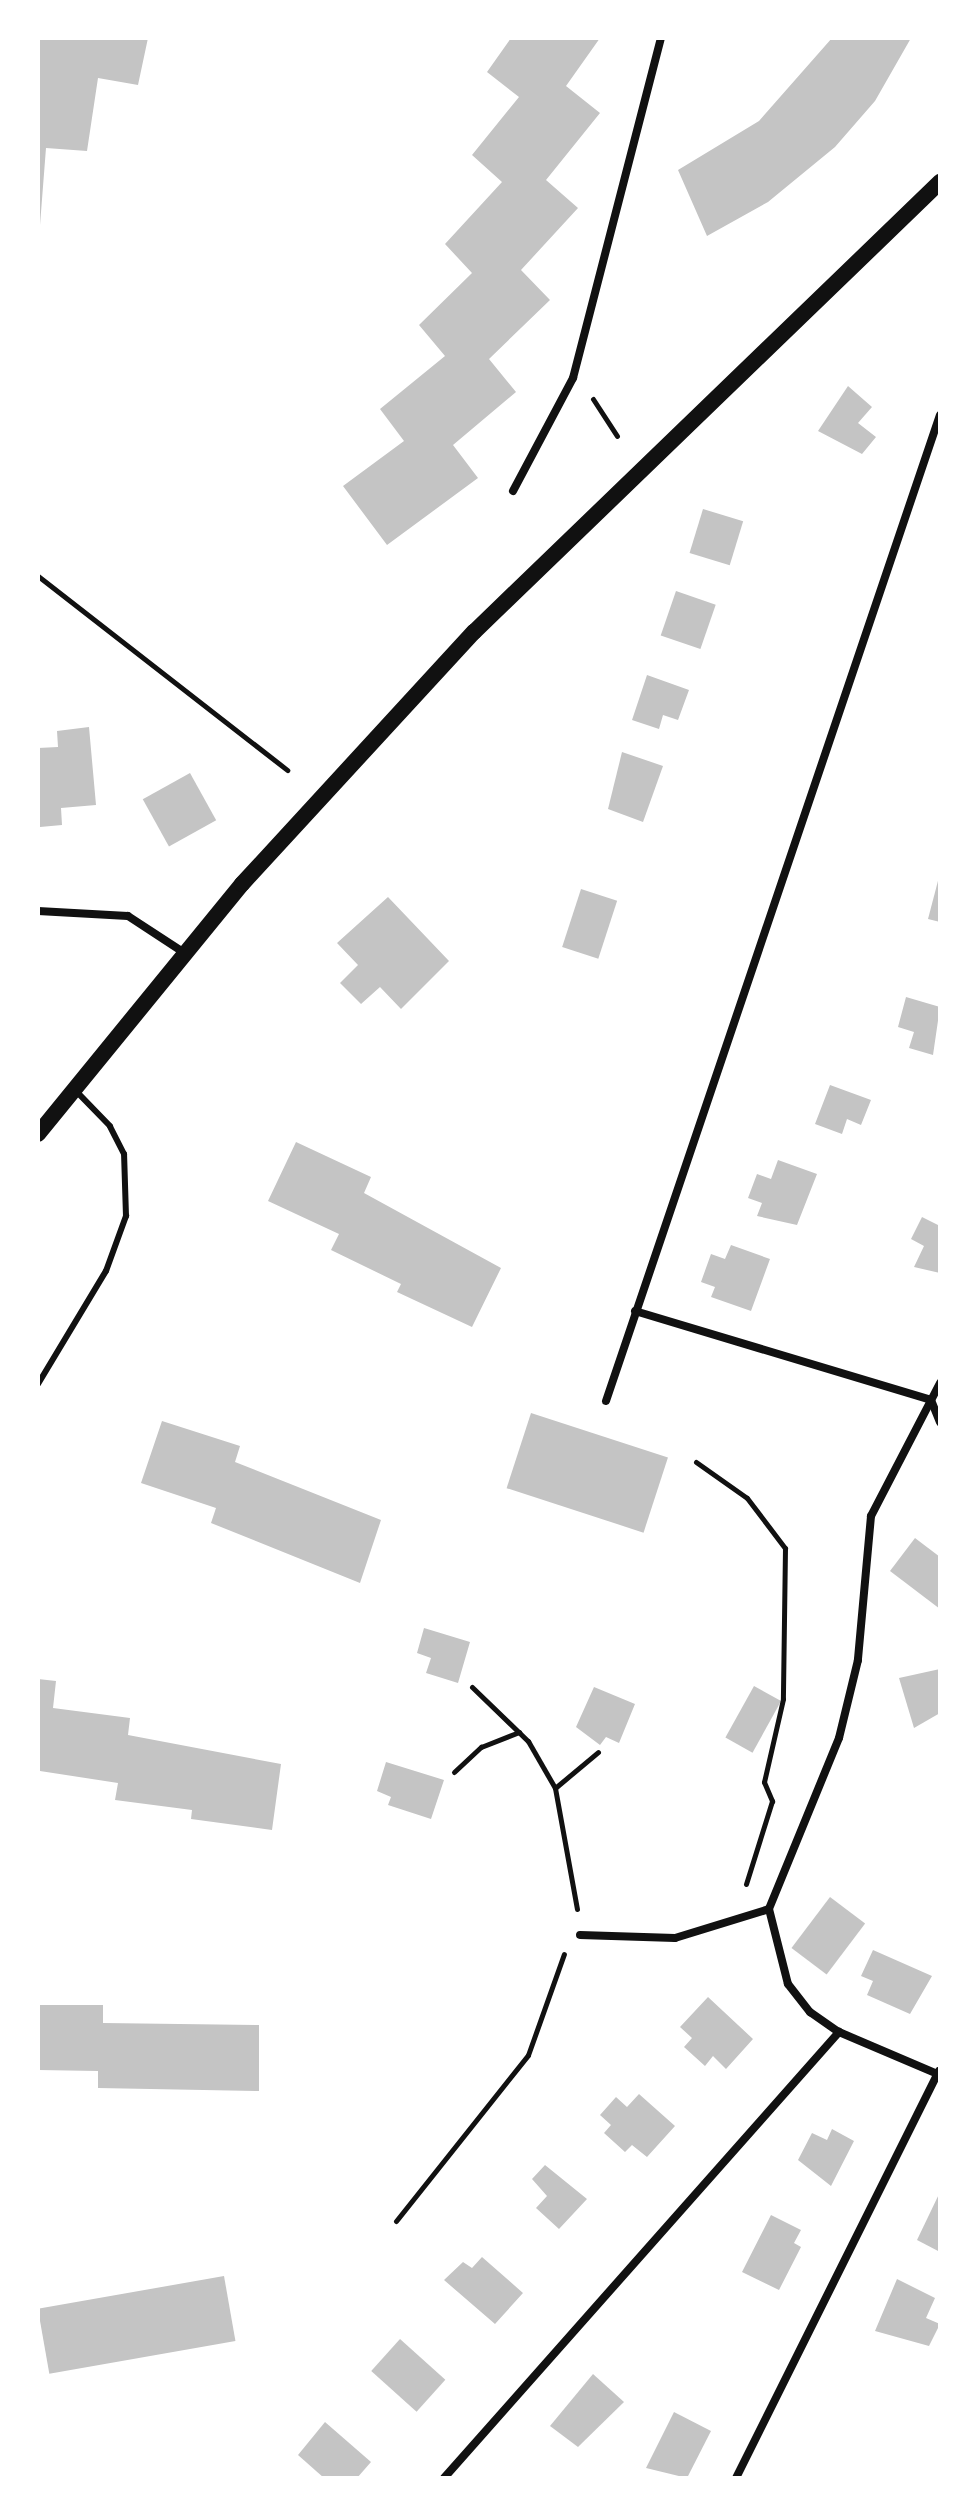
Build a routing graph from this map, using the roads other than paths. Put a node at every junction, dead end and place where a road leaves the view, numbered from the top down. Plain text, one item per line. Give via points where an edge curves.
1 (661, 38) edge
2 (940, 182) edge
3 (940, 415) edge
4 (513, 491) dead end
5 (38, 911) edge
6 (183, 952) junction
7 (73, 1088) junction
8 (38, 1134) edge
9 (635, 1311) junction
10 (940, 1383) edge
11 (38, 1384) edge
12 (931, 1400) junction
13 (606, 1401) dead end
14 (940, 1422) edge
15 (769, 1909) junction
16 (580, 1935) road end
17 (839, 2032) junction
18 (939, 2072) edge
19 (444, 2478) edge
20 (736, 2478) edge

1 - 4 street via 573,378
2 - 6 main road via 474,632
3 - 9 street
5 - 6 street via 128,916
6 - 7 main road
7 - 8 main road
7 - 11 lane via 110,1126 124,1154 126,1216 106,1271
9 - 12 street
9 - 13 street
10 - 12 street
12 - 14 street
12 - 15 street via 871,1516 858,1660 839,1738
15 - 16 street via 675,1938
15 - 17 street via 788,1984
17 - 18 street
17 - 19 street
18 - 20 street

